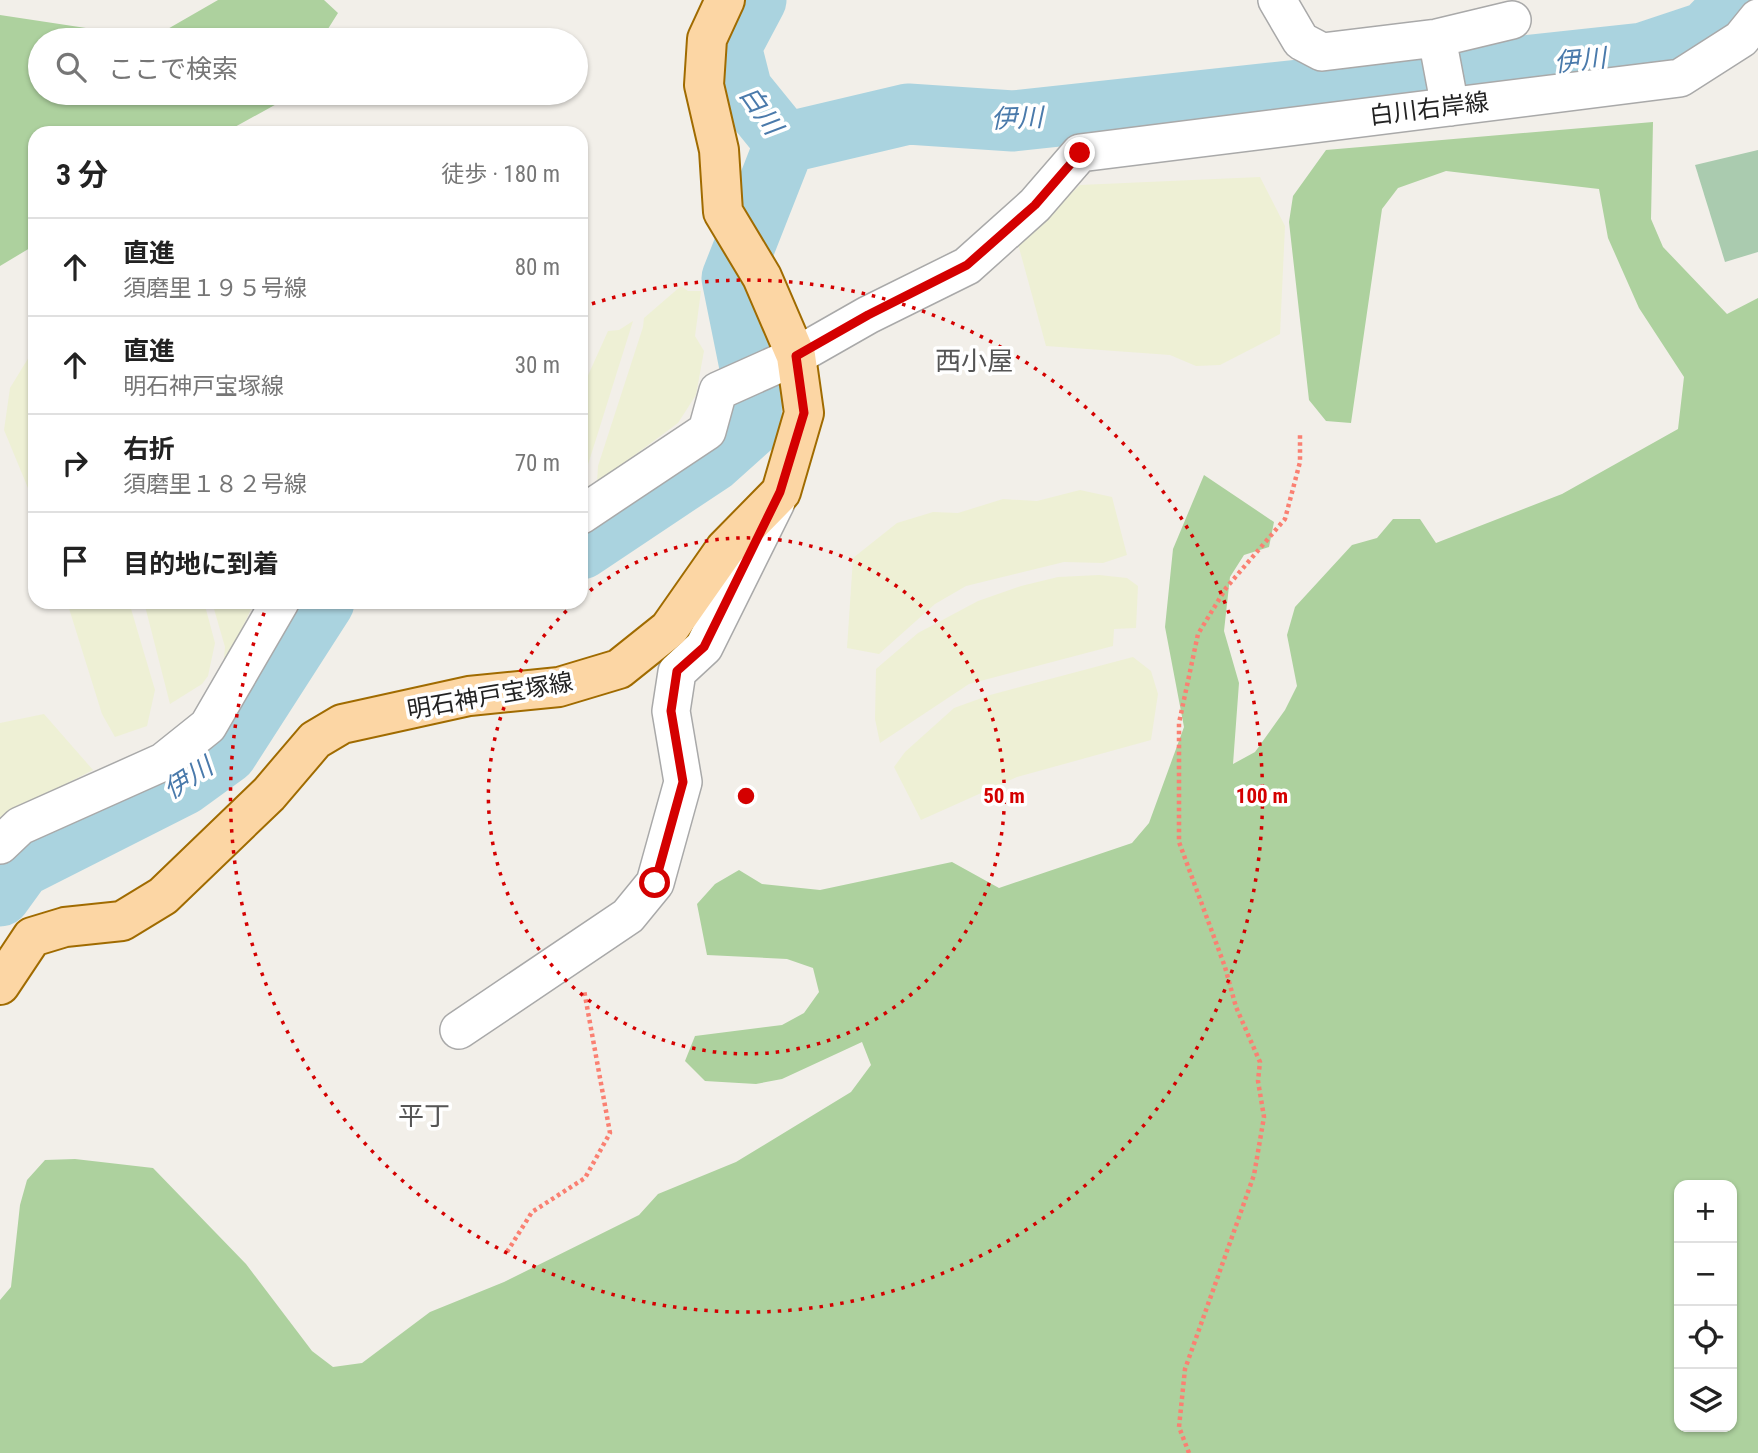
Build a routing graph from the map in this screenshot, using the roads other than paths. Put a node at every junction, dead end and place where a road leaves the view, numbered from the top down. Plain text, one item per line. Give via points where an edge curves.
1 (725, 0) edge
2 (1277, 0) edge
3 (1758, 18) edge
4 (1512, 20) dead end
5 (1437, 38) junction
6 (1450, 107) junction
7 (796, 356) junction
8 (780, 492) junction
9 (588, 510) edge
10 (276, 609) edge
11 (0, 845) edge
12 (0, 985) edge
13 (458, 1030) dead end

1 - 7 main road, 明石神戸宝塚線 via 707,39 704,85 719,150 723,212 762,277
2 - 5 street via 1301,41 1322,52
3 - 6 street, 白川右岸線 via 1741,39 1680,78
4 - 5 street
5 - 6 street
6 - 7 street, 白川右岸線 via 1080,153 1035,205 967,265
7 - 8 main road, 明石神戸宝塚線 via 804,413
7 - 9 street via 718,391 708,431
8 - 12 main road, 明石神戸宝塚線 via 725,549 668,629 619,669 559,687 469,696 342,724 314,740 269,794 163,896 122,921 65,927 32,937
8 - 13 street via 704,647 677,671 671,711 683,782 655,883 628,916
10 - 11 street via 208,726 163,762 20,826

